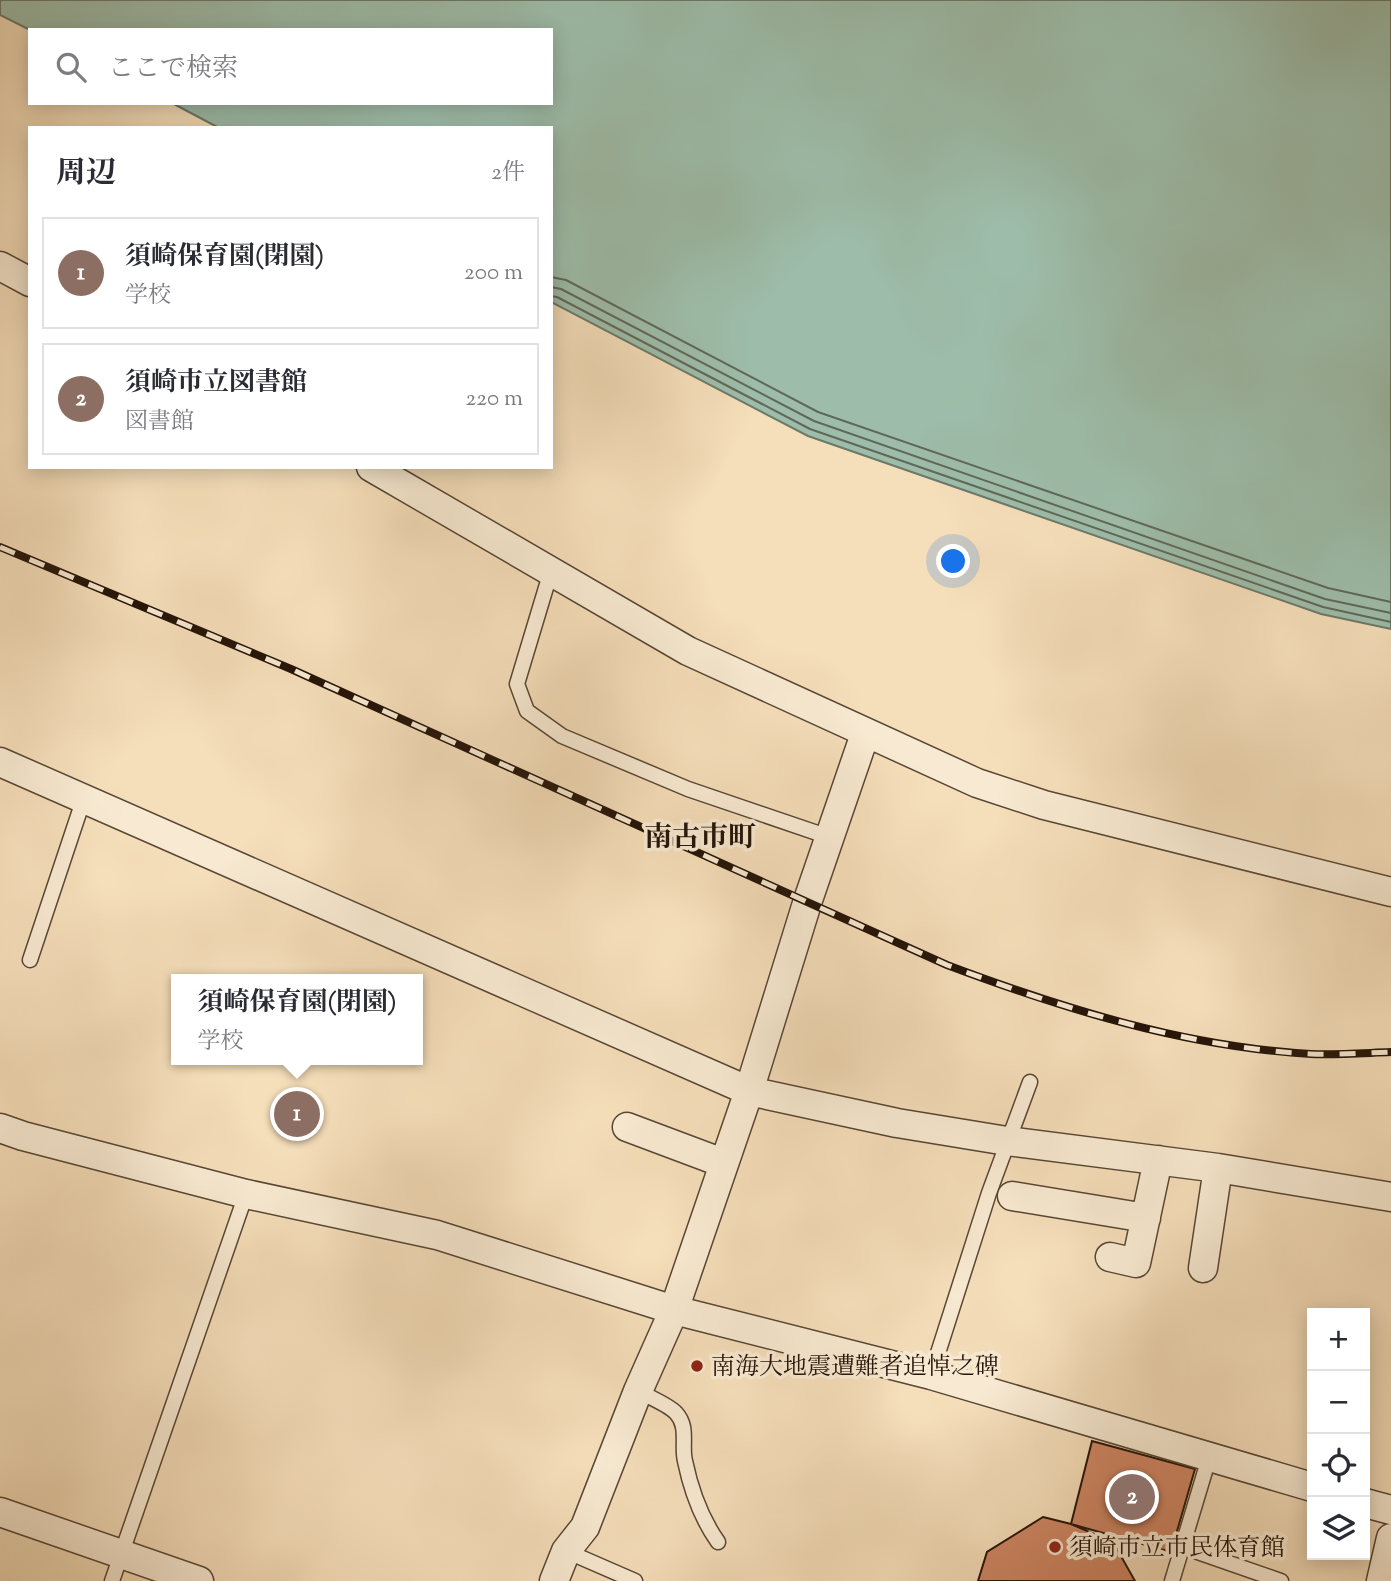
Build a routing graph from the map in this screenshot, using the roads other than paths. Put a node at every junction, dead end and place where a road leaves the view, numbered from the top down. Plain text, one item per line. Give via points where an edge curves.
1 (0, 266) edge
2 (28, 281) edge
3 (375, 469) edge
4 (551, 571) junction
5 (865, 734) junction
6 (0, 762) edge
7 (84, 798) junction
8 (829, 837) junction
9 (1391, 892) edge
10 (30, 960) dead end
11 (1030, 1082) dead end
12 (749, 1091) junction
13 (627, 1127) dead end
14 (0, 1128) edge
15 (1007, 1141) junction
16 (1158, 1160) junction
17 (723, 1163) junction
18 (1218, 1168) junction
19 (246, 1194) junction
20 (1012, 1196) dead end
21 (1391, 1197) edge
22 (1146, 1218) junction
23 (1111, 1257) dead end
24 (1203, 1268) dead end
25 (674, 1310) junction
26 (931, 1375) junction
27 (638, 1391) junction
28 (1209, 1458) junction
29 (1307, 1486) edge
30 (1370, 1504) edge
31 (1391, 1510) edge
32 (0, 1512) edge
33 (1391, 1538) edge
34 (718, 1542) dead end
35 (1183, 1547) junction
36 (566, 1551) junction
37 (121, 1553) junction
38 (111, 1581) edge
39 (199, 1581) edge
40 (554, 1581) edge
41 (635, 1581) edge
42 (1172, 1581) edge
43 (1281, 1581) edge
44 (1381, 1581) edge

1 - 2 street
3 - 4 street
4 - 5 street via 688,651
4 - 8 lane via 517,684 527,711 562,736 688,789
5 - 8 street
5 - 9 street via 977,783 1044,805
6 - 7 street
7 - 10 lane
7 - 12 street
8 - 12 street
11 - 15 lane
12 - 15 street
12 - 17 street
13 - 17 street
14 - 19 street
15 - 16 street
15 - 26 lane
16 - 18 street
16 - 22 street
17 - 25 street
18 - 21 street
18 - 24 street
19 - 25 street via 437,1235
19 - 37 lane
20 - 22 street
22 - 23 street via 1136,1263
25 - 26 street
25 - 27 street
26 - 28 street
27 - 34 lane via 676,1413 685,1433 684,1458 695,1496 703,1520
27 - 36 street via 585,1527
28 - 29 street
28 - 35 lane
30 - 31 street
32 - 37 street
33 - 44 street
35 - 42 lane
35 - 43 lane
36 - 40 street
36 - 41 lane
37 - 38 lane
37 - 39 street

